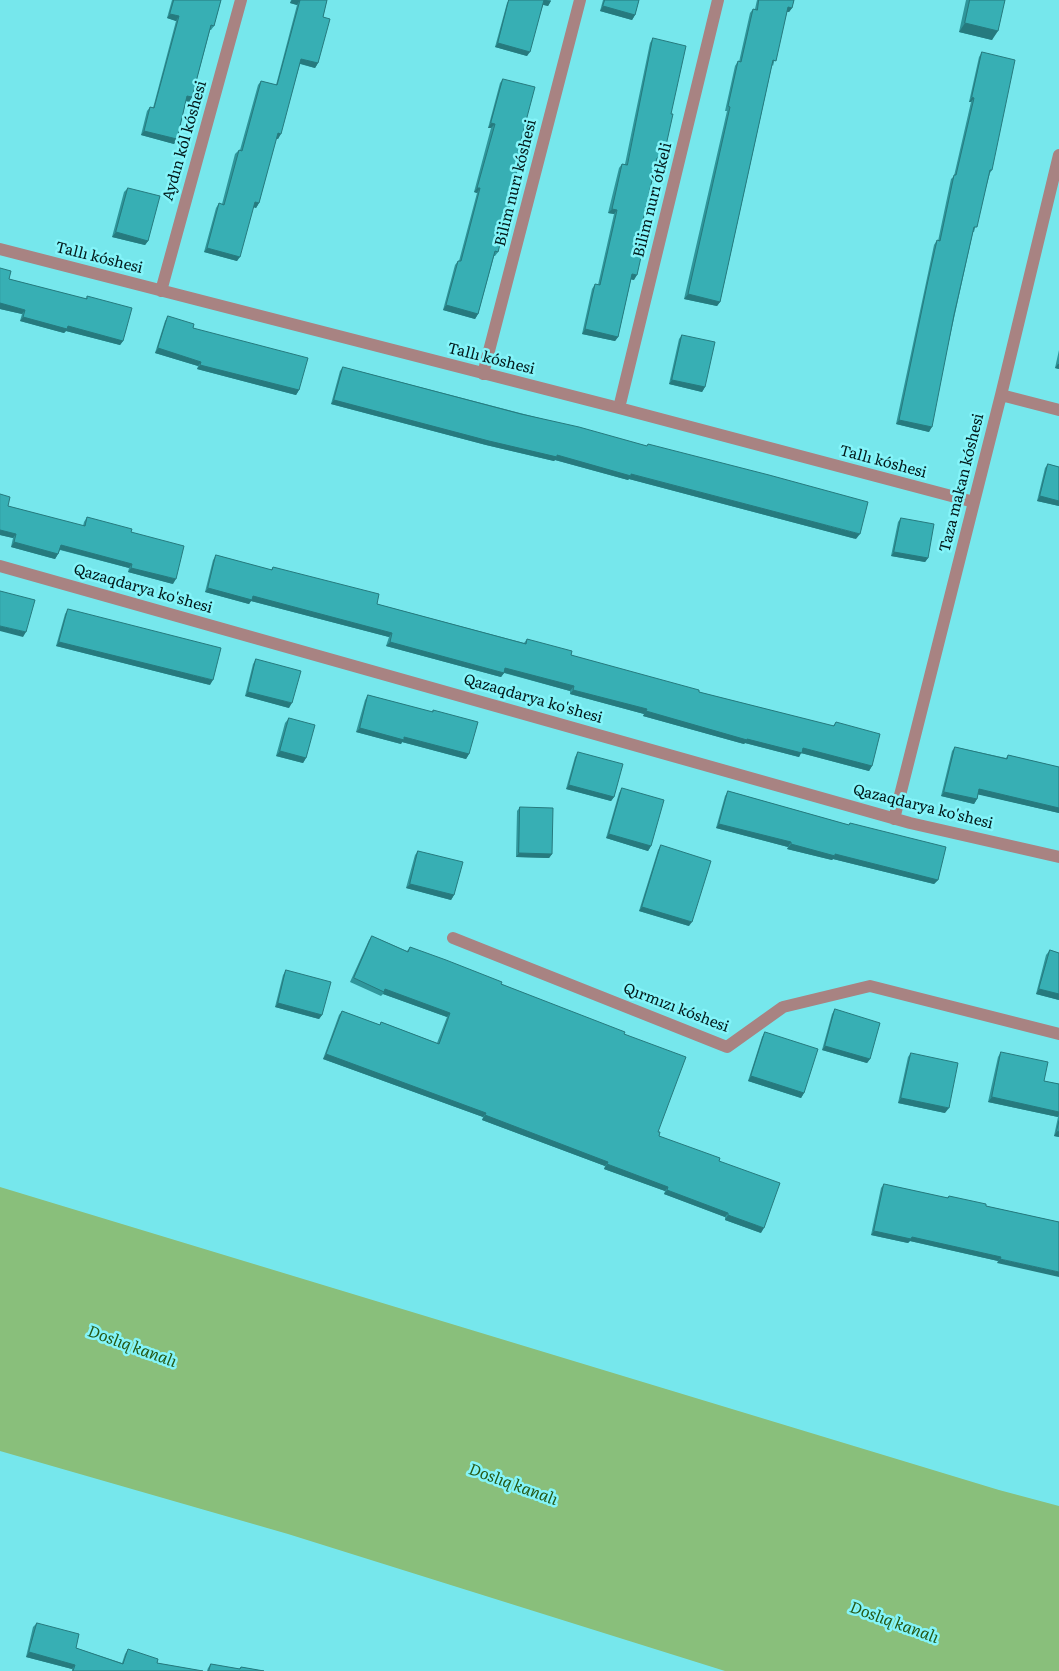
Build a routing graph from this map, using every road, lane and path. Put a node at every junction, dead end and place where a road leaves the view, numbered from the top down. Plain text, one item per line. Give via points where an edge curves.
1 (241, 0) edge
2 (580, 0) edge
3 (718, 0) edge
4 (1059, 155) edge
5 (0, 249) edge
6 (161, 291) junction
7 (483, 374) junction
8 (1001, 396) junction
9 (619, 408) junction
10 (1059, 410) edge
11 (974, 502) junction
12 (0, 566) edge
13 (894, 818) junction
14 (1059, 857) edge
15 (453, 938) dead end
16 (1059, 1034) edge

1 - 6 street, Aydın kól kóshesi
2 - 7 street, Bilim nurı kóshesi
3 - 9 street, Bilim nurı ótkeli
4 - 8 street, Taza makan kóshesi
5 - 6 street, Tallı kóshesi
6 - 7 street, Tallı kóshesi
7 - 9 street, Tallı kóshesi
8 - 10 street
8 - 11 street, Taza makan kóshesi
9 - 11 street, Tallı kóshesi
11 - 13 street, Taza makan kóshesi
12 - 13 street, Qazaqdarya ko'shesi
13 - 14 street, Qazaqdarya ko'shesi
15 - 16 street, Qırmızı kóshesi via 727,1047 783,1007 870,986

